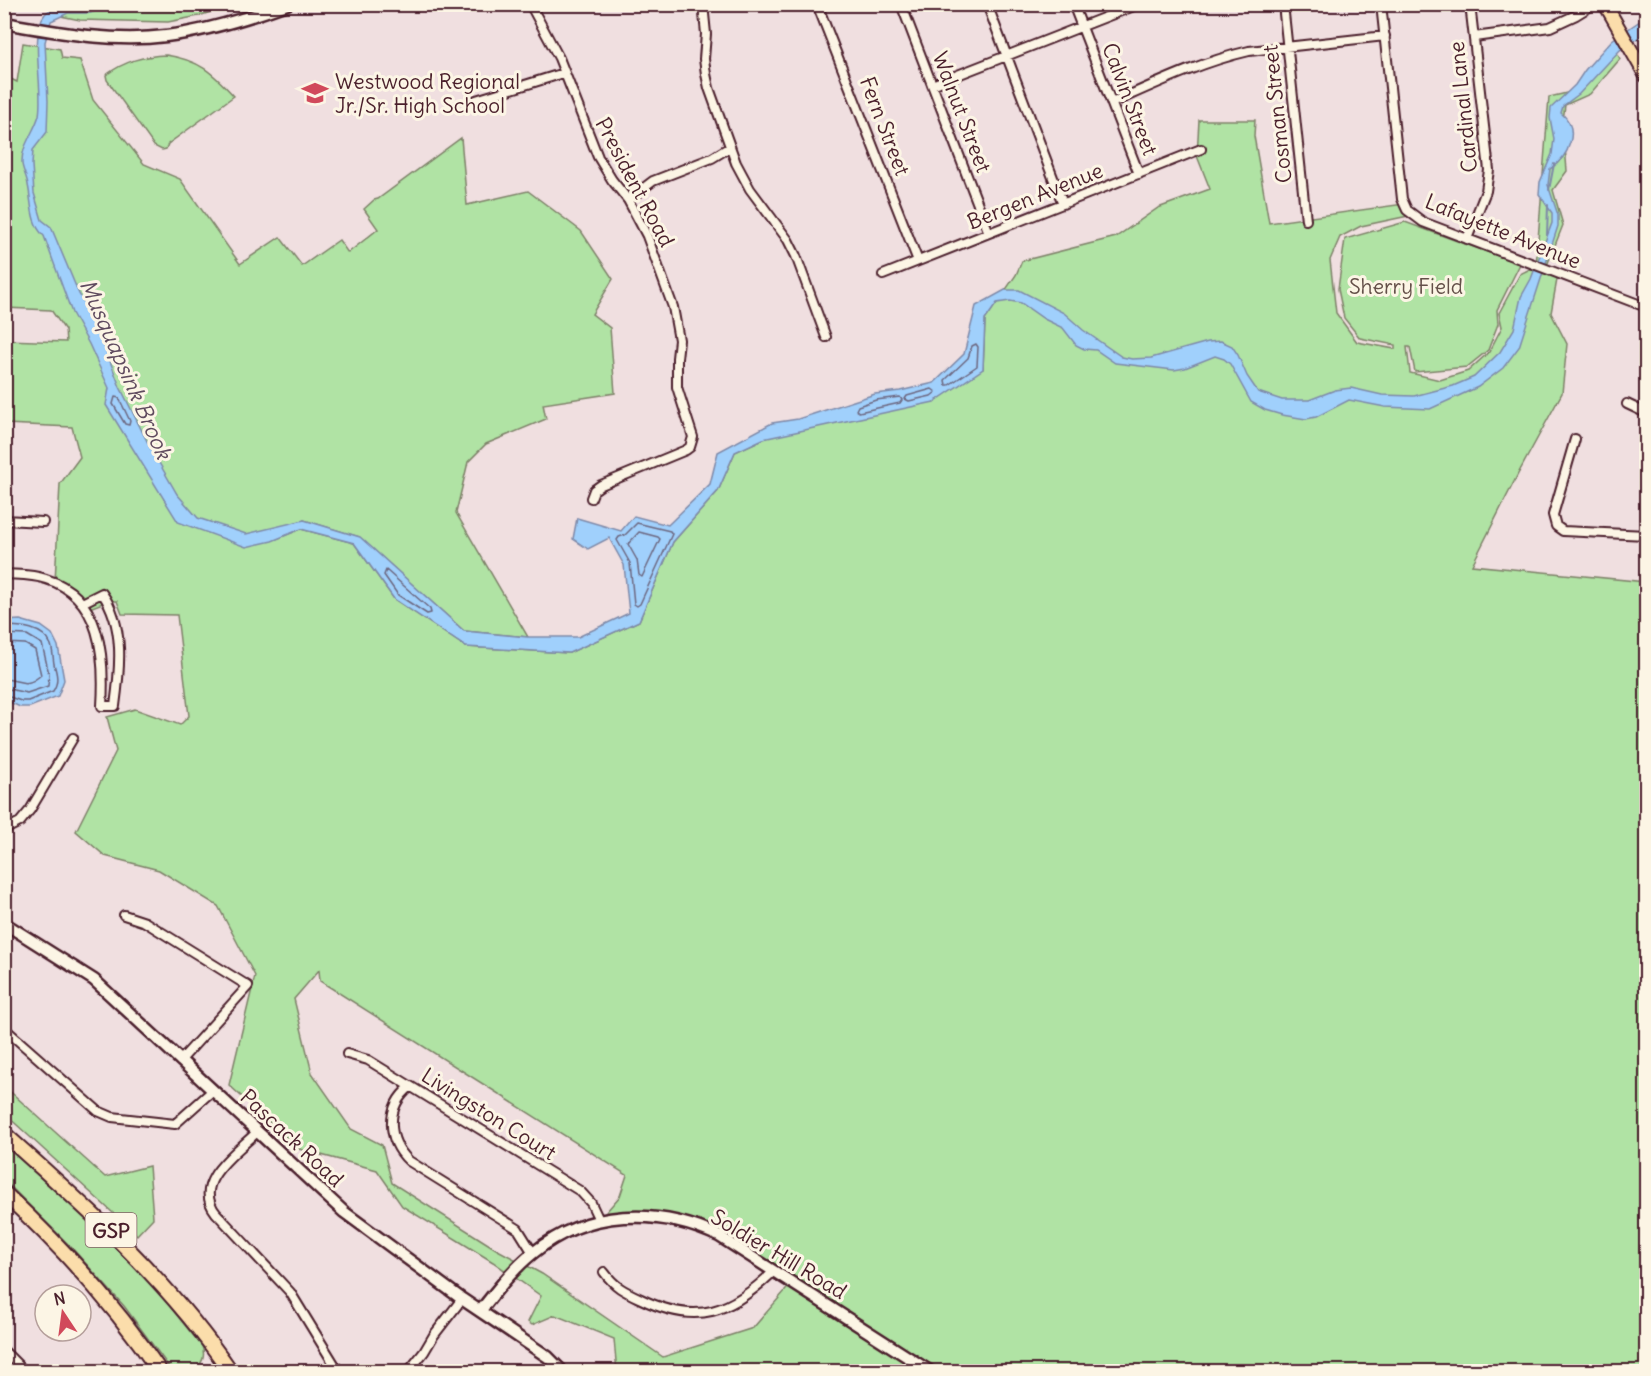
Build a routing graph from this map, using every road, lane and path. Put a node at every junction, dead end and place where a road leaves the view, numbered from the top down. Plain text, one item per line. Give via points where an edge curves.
1 (287, 4) edge
2 (530, 4) edge
3 (703, 4) edge
4 (817, 4) edge
5 (901, 4) edge
6 (987, 4) edge
7 (1073, 4) edge
8 (1139, 4) edge
9 (1283, 4) edge
10 (1381, 4) edge
11 (1470, 4) edge
12 (1594, 4) edge
13 (1608, 9) edge
14 (4, 23) edge
15 (1082, 27) junction
16 (1385, 36) junction
17 (1474, 37) junction
18 (1288, 47) junction
19 (1007, 56) junction
20 (564, 73) junction
21 (1647, 76) edge
22 (932, 85) junction
23 (476, 100) dead end
24 (1112, 103) junction
25 (730, 147) junction
26 (1201, 149) dead end
27 (1139, 174) junction
28 (628, 200) junction
29 (1063, 204) junction
30 (1306, 220) dead end
31 (989, 233) junction
32 (1467, 239) junction
33 (918, 261) junction
34 (883, 275) dead end
35 (1647, 307) edge
36 (825, 338) dead end
37 (1628, 404) dead end
38 (1647, 413) edge
39 (1575, 439) dead end
40 (591, 498) dead end
41 (4, 520) edge
42 (43, 522) dead end
43 (1647, 535) edge
44 (4, 574) edge
45 (82, 603) junction
46 (73, 738) dead end
47 (4, 830) edge
48 (124, 915) dead end
49 (4, 923) edge
50 (4, 1028) edge
51 (347, 1054) dead end
52 (180, 1061) junction
53 (410, 1087) junction
54 (212, 1091) junction
55 (257, 1132) junction
56 (4, 1134) edge
57 (4, 1193) edge
58 (599, 1220) junction
59 (533, 1253) junction
60 (774, 1271) junction
61 (604, 1272) dead end
62 (462, 1299) junction
63 (481, 1310) junction
64 (4, 1351) edge
65 (25, 1371) edge
66 (160, 1371) edge
67 (231, 1371) edge
68 (339, 1371) edge
69 (408, 1371) edge
70 (563, 1371) edge
71 (931, 1371) edge

1 - 14 street via 164,37 99,37
2 - 20 street, President Road
3 - 25 street via 706,74
4 - 33 street, Fern Street
5 - 22 street, Walnut Street
6 - 19 street
7 - 15 street, Calvin Street
8 - 15 street
9 - 18 street, Cosman Street
10 - 16 street, Lafayette Avenue
11 - 17 street, Cardinal Lane
12 - 17 street via 1550,27
13 - 21 main road
15 - 19 street
15 - 24 street, Calvin Street
16 - 18 street
16 - 32 street, Lafayette Avenue via 1405,207 1419,220
17 - 32 street, Cardinal Lane via 1489,170 1486,191
18 - 24 street via 1249,51 1206,63
18 - 30 street, Cosman Street
19 - 22 street
19 - 29 street
20 - 23 street
20 - 28 street, President Road via 598,157
22 - 31 street, Walnut Street
24 - 27 street, Calvin Street
25 - 28 street via 653,181
25 - 36 street via 742,176 796,256
26 - 27 street, Bergen Avenue
27 - 29 street, Bergen Avenue
28 - 40 street, President Road via 647,236 675,315 678,387 693,437 686,450 601,485
29 - 31 street, Bergen Avenue
31 - 33 street, Bergen Avenue
32 - 35 street, Lafayette Avenue
33 - 34 street, Bergen Avenue
37 - 38 street
39 - 43 street via 1552,515 1556,526 1563,531
41 - 42 street
44 - 45 street via 44,578 64,587
45 - 45 street via 102,593 108,601 119,638 115,706 102,706 102,652 93,622
46 - 47 street via 30,810 20,822
48 - 52 street via 145,922 248,986
49 - 52 street, Pascack Road via 93,980
50 - 54 street via 98,1111 112,1117 175,1124
51 - 53 street, Livingston Court via 368,1060
52 - 54 street, Pascack Road
53 - 58 street, Livingston Court via 580,1191
53 - 59 street via 396,1104 392,1120 393,1138 403,1155 518,1229
54 - 55 street, Pascack Road
55 - 62 street, Pascack Road via 344,1212
55 - 68 street via 214,1175 208,1188 209,1202 290,1292
56 - 67 highway, GSP via 140,1259
57 - 66 highway, GSP via 85,1275
58 - 59 street, Soldier Hill Road via 566,1232
58 - 60 street, Soldier Hill Road via 642,1216 686,1222 719,1236
59 - 63 street, Soldier Hill Road
60 - 61 street via 730,1305 691,1313 663,1310 614,1285
60 - 71 street, Soldier Hill Road
62 - 63 street, Pascack Road
62 - 69 street
63 - 70 street, Pascack Road
64 - 65 street

